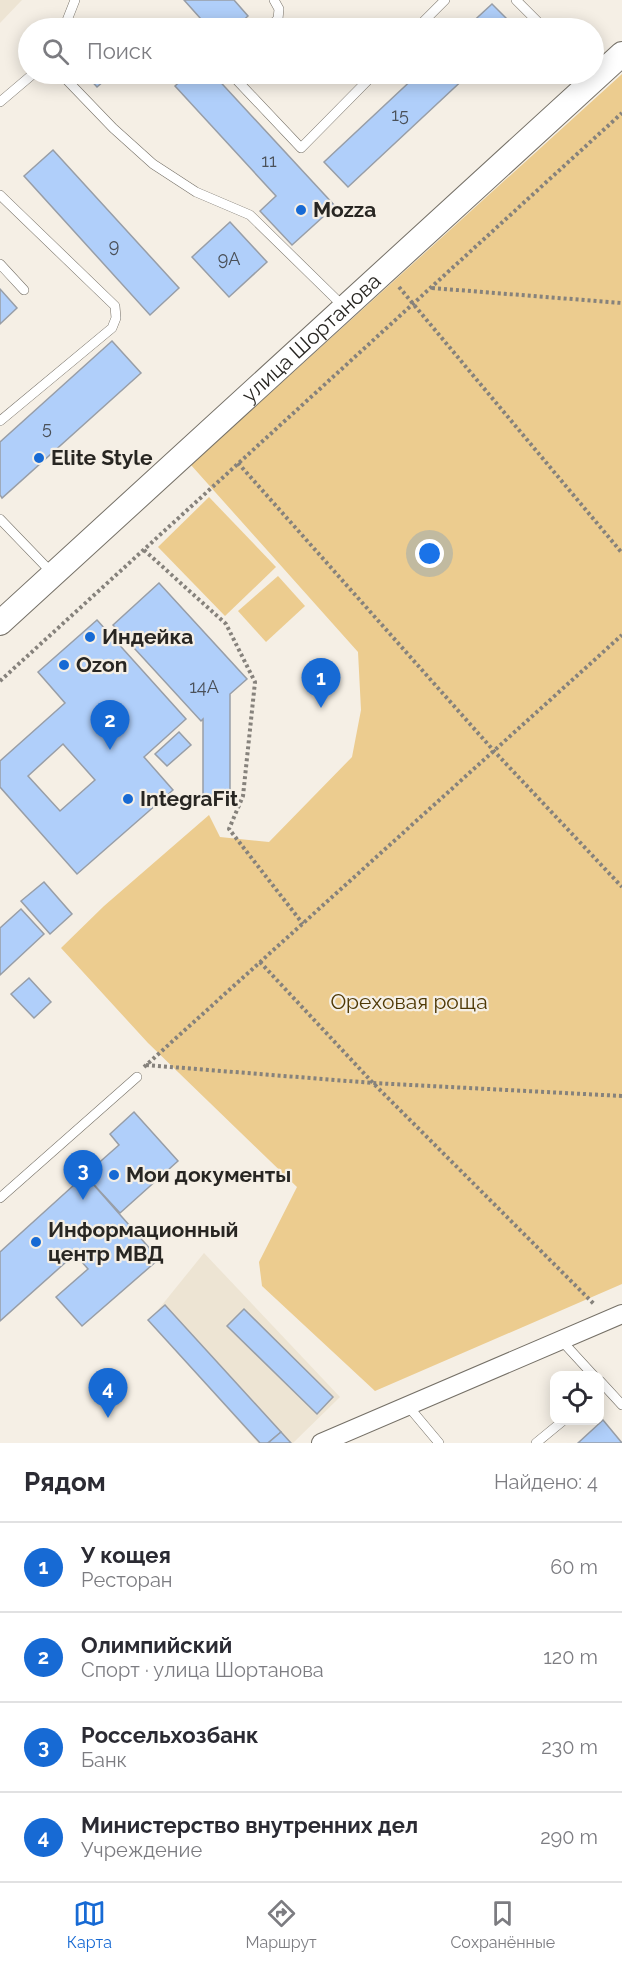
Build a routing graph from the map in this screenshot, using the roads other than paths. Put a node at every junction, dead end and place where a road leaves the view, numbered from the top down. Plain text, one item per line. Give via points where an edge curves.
1 (75, 0) edge
2 (274, 0) edge
3 (445, 0) edge
4 (516, 0) edge
5 (68, 18) edge
6 (278, 18) edge
7 (427, 18) edge
8 (534, 18) edge
9 (622, 54) edge
10 (604, 67) edge
11 (21, 84) edge
12 (71, 84) edge
13 (240, 84) edge
14 (364, 84) edge
15 (583, 84) edge
16 (0, 102) edge
17 (0, 195) edge
18 (0, 264) edge
19 (24, 290) dead end
20 (345, 308) junction
21 (0, 421) edge
22 (0, 519) edge
23 (53, 574) junction
24 (0, 623) edge
25 (137, 1077) dead end
26 (0, 1198) edge
27 (622, 1314) edge
28 (561, 1340) junction
29 (589, 1371) edge
30 (604, 1389) edge
31 (622, 1405) edge
32 (408, 1406) junction
33 (558, 1425) edge
34 (323, 1442) edge
35 (439, 1443) edge
36 (536, 1443) edge

1 - 5 lane
2 - 6 lane
3 - 7 lane
4 - 8 lane
9 - 10 street, улица Шортанова
11 - 16 lane
12 - 20 lane via 153,164 196,192 250,215
13 - 14 lane via 301,148
15 - 20 street, улица Шортанова
17 - 21 lane via 115,306 116,318 112,328
18 - 19 lane
20 - 23 street, улица Шортанова
22 - 23 lane
23 - 24 street, улица Шортанова
25 - 26 lane
27 - 28 street
28 - 29 lane
28 - 32 street
30 - 31 lane
32 - 34 street
32 - 35 lane
33 - 36 lane

